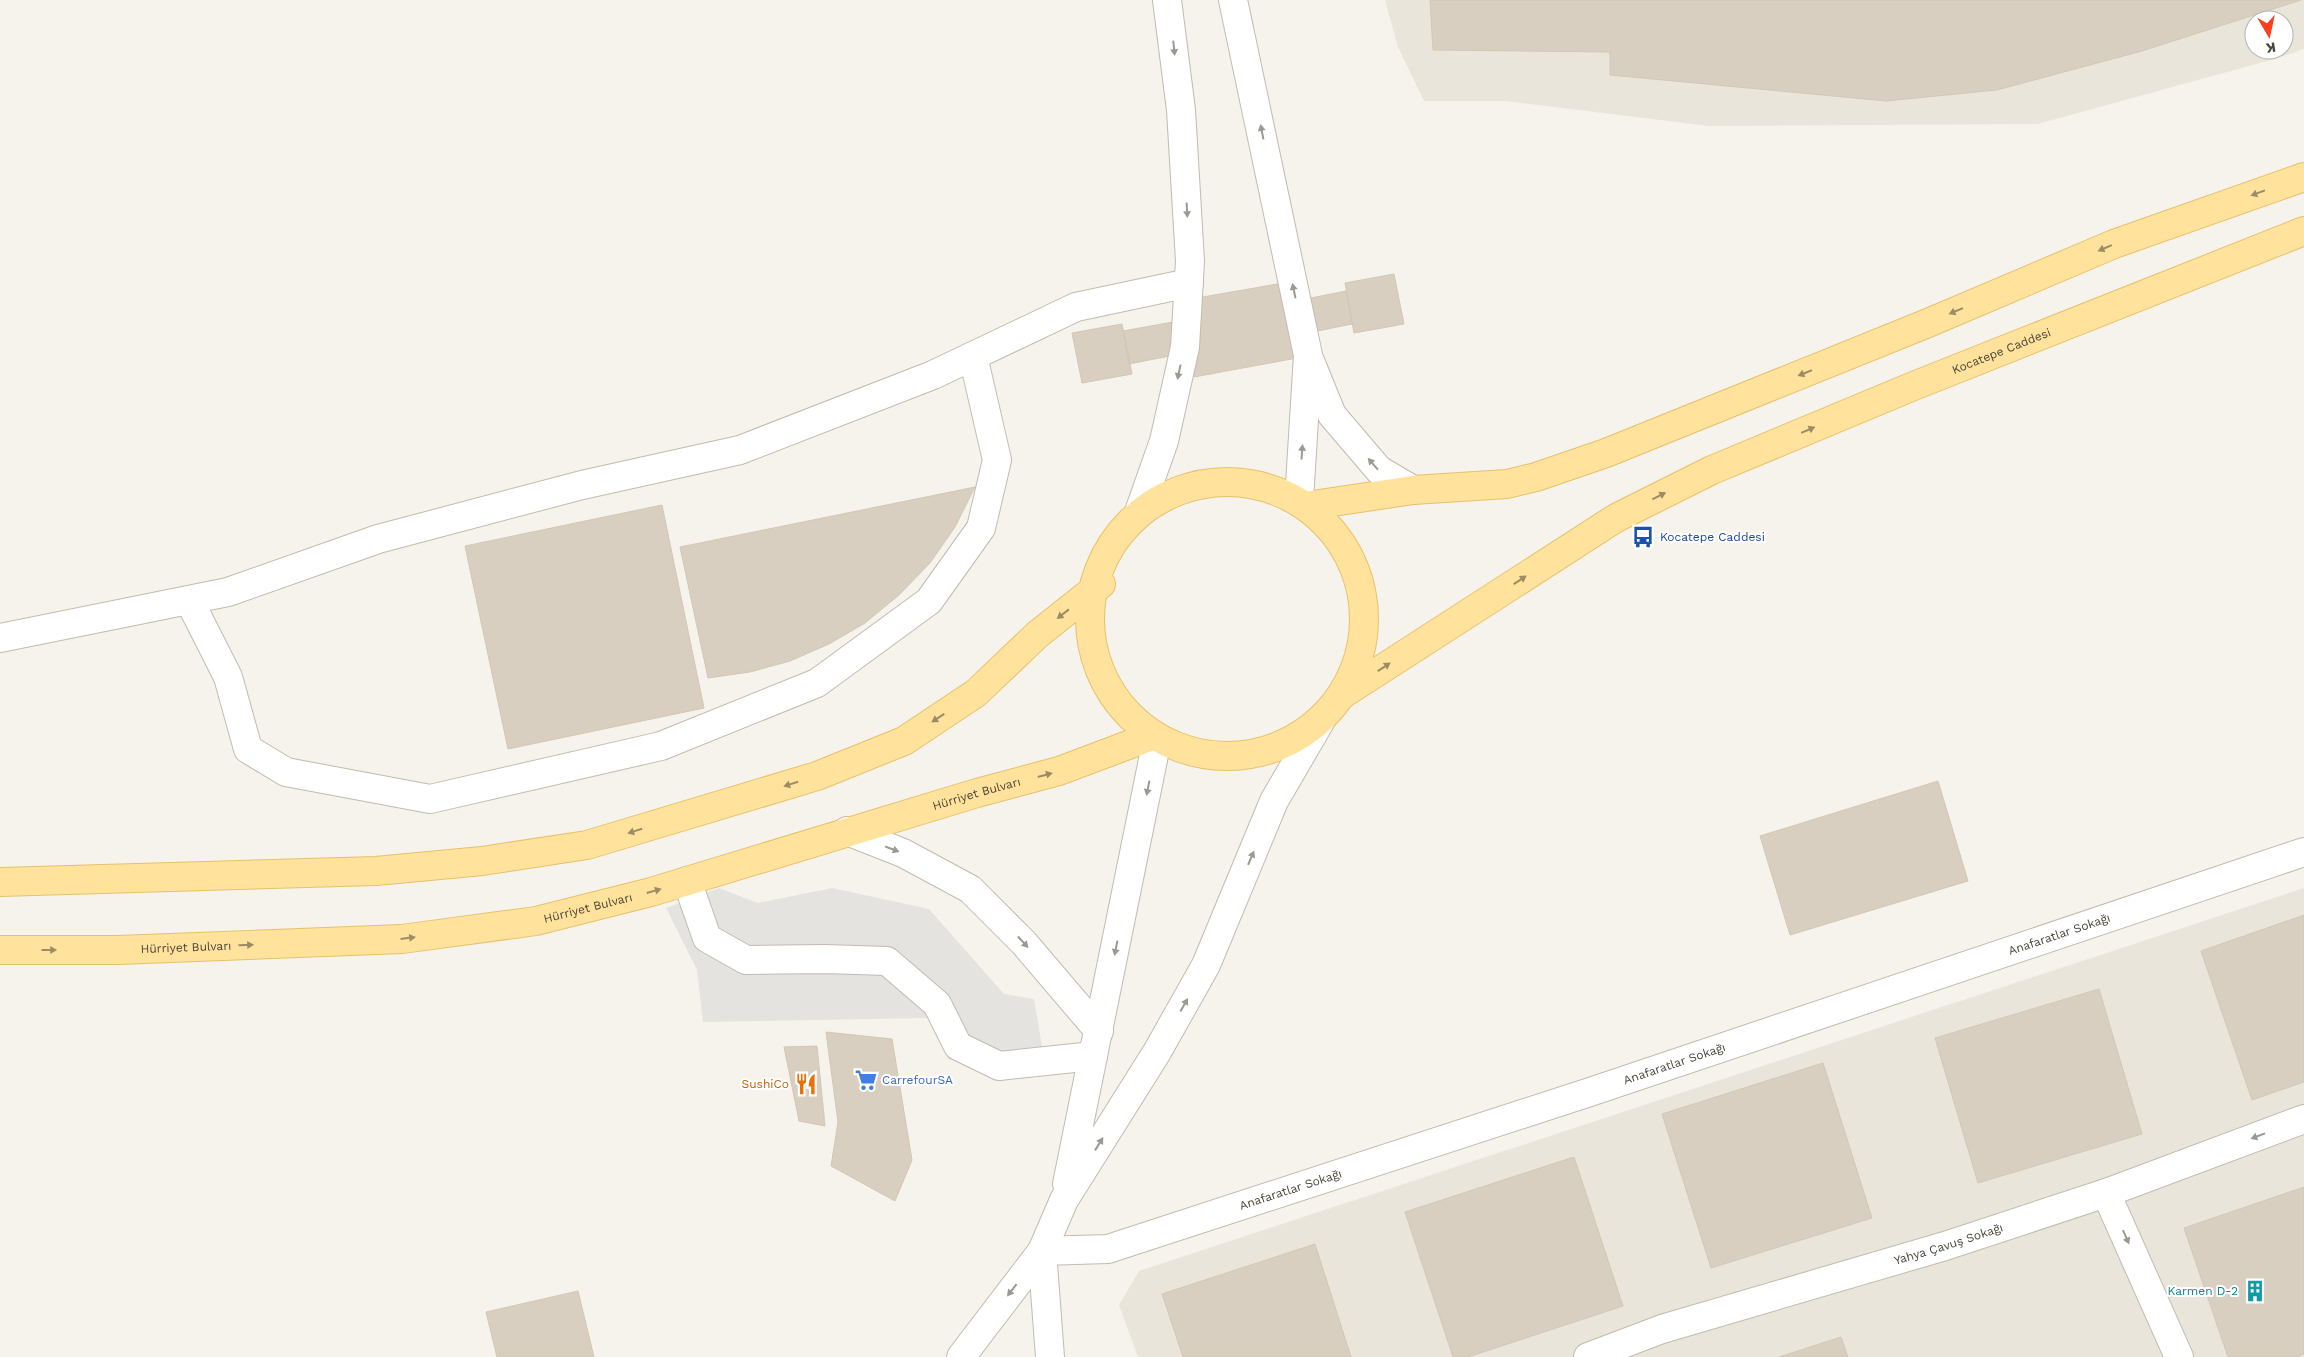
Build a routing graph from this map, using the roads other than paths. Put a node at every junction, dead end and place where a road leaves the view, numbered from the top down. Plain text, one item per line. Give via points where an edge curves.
1 (1168, 0) edge
2 (1233, 0) edge
3 (2304, 176) edge
4 (2304, 231) edge
5 (1189, 283) junction
6 (1308, 355) junction
7 (973, 356) junction
8 (1414, 490) junction
9 (1303, 503) junction
10 (1140, 509) junction
11 (1101, 584) junction
12 (189, 600) junction
13 (0, 638) edge
14 (1342, 694) junction
15 (1320, 722) junction
16 (1155, 738) junction
17 (847, 832) junction
18 (2304, 852) edge
19 (687, 881) junction
20 (0, 882) edge
21 (0, 950) edge
22 (1096, 1043) junction
23 (2304, 1119) edge
24 (2106, 1192) junction
25 (1064, 1200) junction
26 (1042, 1252) junction
27 (961, 1357) edge
28 (1050, 1357) edge
29 (1588, 1357) edge
30 (2179, 1357) edge

1 -> 5 street via 1181,110
6 -> 2 street
3 -> 8 main road via 2114,244 1606,453 1507,484
14 -> 4 main road, Kocatepe Caddesi via 1616,518 1712,470
5 - 7 street via 1076,307
5 -> 10 street via 1184,347 1164,441
8 -> 6 street via 1378,470 1332,415
9 -> 6 street
7 - 12 street via 933,375 740,450 582,485 378,539 228,592
7 - 12 street via 997,460 981,528 929,601 817,683 662,746 430,799 286,772 248,749 228,677
8 - 9 main road
9 - 10 main road via 1270,486 1238,478 1206,479 1170,489
9 - 14 main road via 1323,522 1342,548 1354,578 1360,626 1356,661
10 - 11 main road via 1115,548
11 - 16 main road via 1094,620 1097,656 1109,690 1130,718
11 -> 20 main road via 1038,634 976,693 904,741 817,776 587,846 482,861 376,871
12 - 13 street
14 - 15 main road
15 - 16 main road via 1293,743 1260,756 1224,760 1189,754
25 -> 15 street via 1158,1052 1206,965 1274,802
17 -> 16 main road, Hürriyet Bulvarı via 1059,772
16 -> 22 street
17 - 19 main road, Hürriyet Bulvarı
17 -> 22 street via 903,853 970,889 1024,943
18 - 26 street, Anafaratlar Sokağı via 1590,1092 1108,1249
21 -> 19 main road, Hürriyet Bulvarı via 118,950 402,939 536,921
19 - 22 street via 707,938 746,960 825,958 887,961 937,1004 958,1046 999,1066
22 - 25 street
23 -> 24 street, Yahya Çavuş Sokağı
24 - 29 street, Yahya Çavuş Sokağı via 1945,1246 1662,1329
24 -> 30 street
25 - 26 street
26 -> 27 street
26 - 28 street

